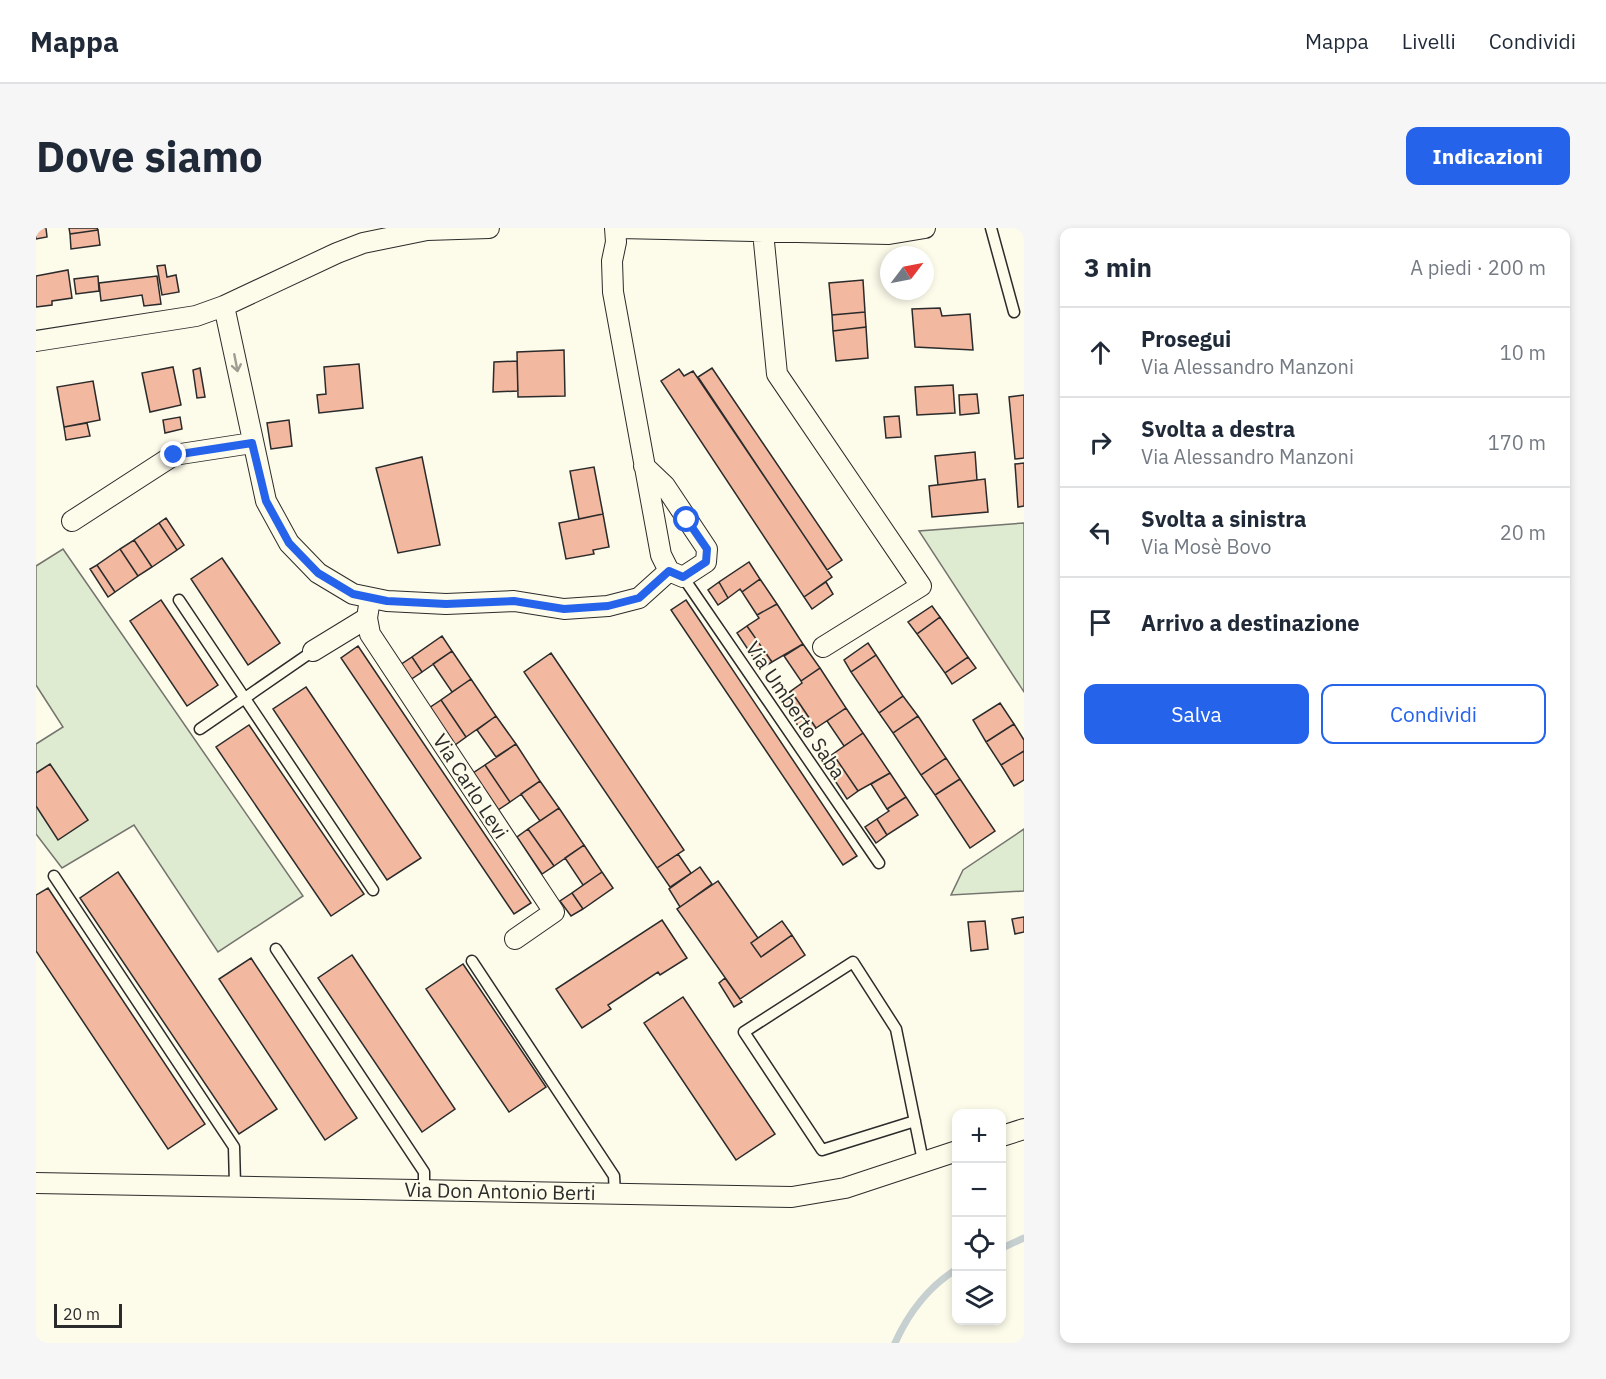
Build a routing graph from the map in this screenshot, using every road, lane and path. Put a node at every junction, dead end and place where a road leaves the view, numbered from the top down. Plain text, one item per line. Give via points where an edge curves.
1 (489, 228) edge
2 (615, 228) edge
3 (620, 228) edge
4 (925, 228) edge
5 (991, 228) edge
6 (738, 230) edge
7 (763, 232) junction
8 (224, 306) junction
9 (1014, 312) dead end
10 (36, 341) edge
11 (252, 443) junction
12 (644, 466) junction
13 (72, 521) dead end
14 (676, 574) junction
15 (179, 600) dead end
16 (368, 609) junction
17 (823, 647) dead end
18 (314, 651) joint
19 (243, 699) junction
20 (200, 729) dead end
21 (879, 863) dead end
22 (54, 876) dead end
23 (373, 890) dead end
24 (515, 939) dead end
25 (276, 949) dead end
26 (472, 961) dead end
27 (915, 1121) junction
28 (1024, 1129) edge
29 (1006, 1135) edge
30 (952, 1152) edge
31 (923, 1161) junction
32 (36, 1183) edge
33 (235, 1185) junction
34 (424, 1190) junction
35 (615, 1194) junction

1 - 8 street via 427,230 363,243
2 - 12 street via 613,292
3 - 6 street
4 - 7 street via 890,234
5 - 9 lane
6 - 7 street
7 - 17 street via 777,374 921,586
8 - 10 street via 196,316
8 -> 11 street
11 - 13 street via 174,455
11 - 16 street via 266,501 289,543 318,573 353,594
12 - 14 street via 661,555
12 - 14 street via 665,486 707,549 706,562
14 - 16 street via 639,598 608,606 564,609 514,601
14 - 21 lane, Via Umberto Saba
15 - 19 lane
16 - 18 street
16 - 24 street, Via Carlo Levi via 370,634 554,912
18 - 19 lane
19 - 20 lane
19 - 23 lane
22 - 33 lane via 234,1147
25 - 34 lane via 424,1172
26 - 35 lane via 614,1176
27 - 27 lane via 896,1029 853,962 744,1032 822,1150
27 - 31 lane
28 - 29 street
30 - 31 street, Via Don Antonio Berti
31 - 35 street, Via Don Antonio Berti via 845,1188 792,1197
32 - 33 street, Via Don Antonio Berti
33 - 34 street, Via Don Antonio Berti
34 - 35 street, Via Don Antonio Berti

